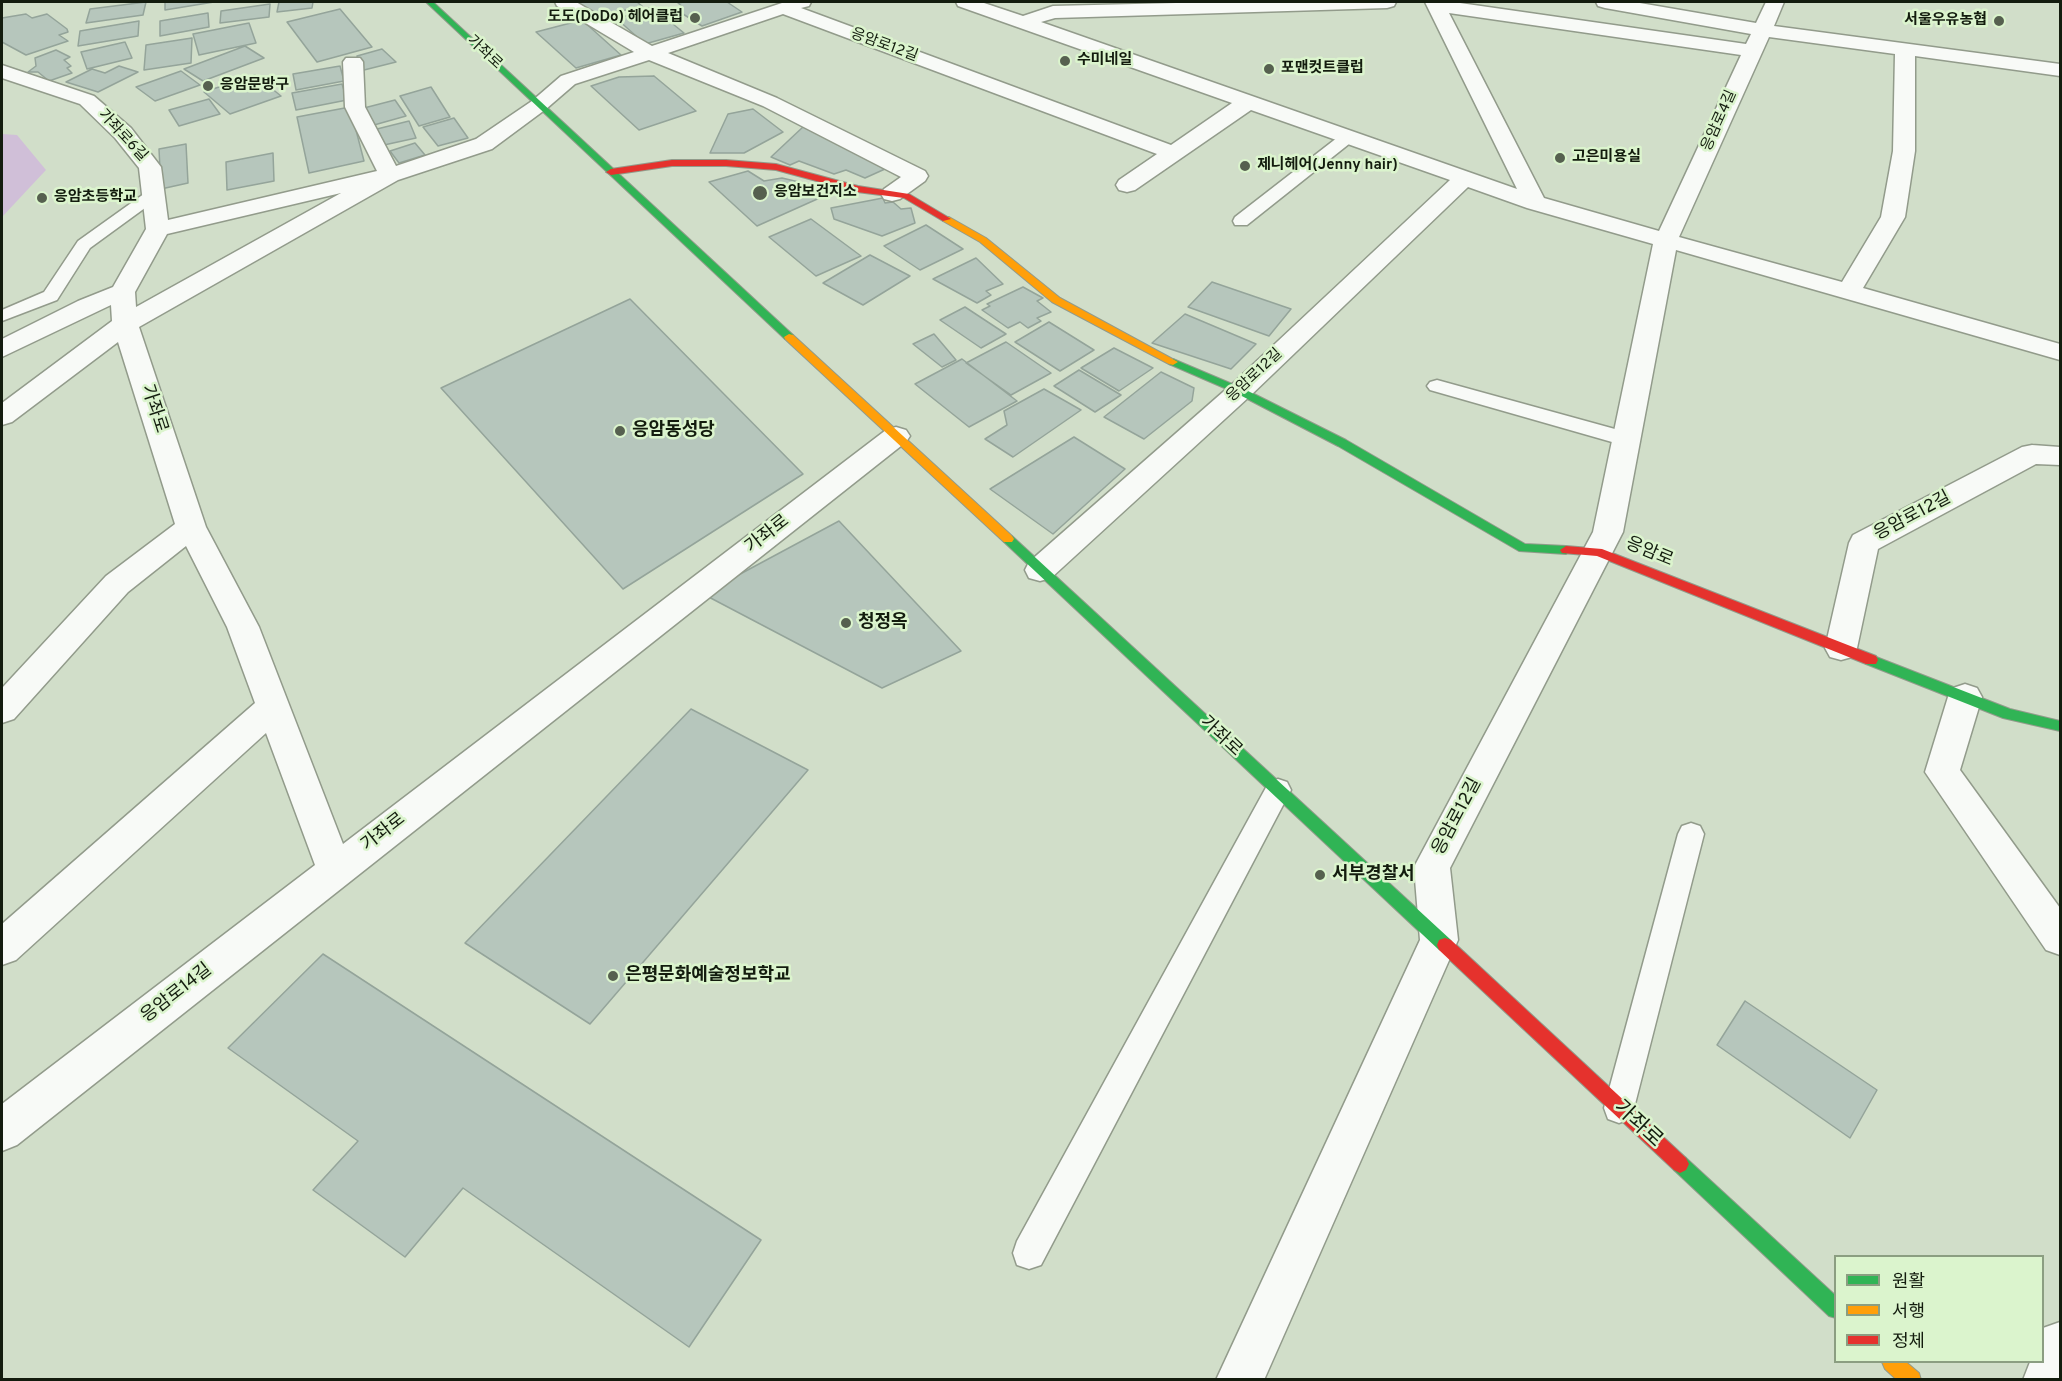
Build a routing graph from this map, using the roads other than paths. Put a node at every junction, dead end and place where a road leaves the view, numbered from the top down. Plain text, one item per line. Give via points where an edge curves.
1 (429, 2) edge
2 (564, 2) edge
3 (965, 2) edge
4 (1387, 2) edge
5 (1435, 2) edge
6 (1605, 2) edge
7 (1775, 2) edge
8 (792, 5) edge
9 (1069, 7) edge
10 (1024, 22) junction
11 (1762, 30) junction
12 (1905, 50) junction
13 (1752, 51) junction
14 (650, 53) junction
15 (353, 62) dead end
16 (2061, 70) edge
17 (2, 71) edge
18 (1248, 102) junction
19 (539, 105) junction
20 (1348, 137) junction
21 (1173, 153) junction
22 (611, 172) junction
23 (390, 175) junction
24 (1465, 178) junction
25 (1127, 185) dead end
26 (154, 194) junction
27 (892, 194) junction
28 (1535, 203) junction
29 (1241, 221) dead end
30 (158, 229) junction
31 (1666, 240) junction
32 (123, 292) junction
33 (1849, 292) junction
34 (2, 316) edge
35 (125, 324) junction
36 (2, 349) edge
37 (2061, 352) edge
38 (1437, 386) dead end
39 (1240, 391) junction
40 (2, 416) edge
41 (896, 436) junction
42 (1626, 439) junction
43 (2061, 456) edge
44 (191, 527) junction
45 (1598, 552) junction
46 (1040, 570) junction
47 (1841, 648) junction
48 (1965, 697) junction
49 (273, 707) junction
50 (2, 710) edge
51 (2061, 726) edge
52 (1278, 790) junction
53 (1691, 834) dead end
54 (335, 870) junction
55 (2061, 938) edge
56 (1439, 940) junction
57 (2, 948) edge
58 (1618, 1108) junction
59 (7, 1115) edge
60 (1029, 1253) dead end
61 (1834, 1307) edge
62 (2061, 1345) edge
63 (1893, 1363) edge
64 (1240, 1380) edge
65 (1912, 1380) edge
66 (2048, 1380) edge

1 - 19 main road, 가좌로
2 - 14 street
3 - 10 street
4 - 9 street
5 - 13 street via 1456,9
5 - 28 street
6 - 11 street
7 - 11 street, 응암로4길
8 - 14 street via 749,12
8 - 21 street, 응암로12길
9 - 10 street
10 - 18 street
11 - 12 street
11 - 13 street, 응암로4길
12 - 16 street
12 - 33 street via 1904,151 1893,217
13 - 31 street, 응암로4길
14 - 19 street via 568,80
14 - 27 street via 770,102 917,176
15 - 23 street via 355,107
17 - 26 street, 가좌로6길 via 87,100 123,133 150,167
18 - 20 street
18 - 21 street
19 - 22 main road, 가좌로
19 - 23 street via 484,144
20 - 24 street
20 - 29 lane
21 - 25 street
22 - 27 main road via 672,163 776,166 857,189
22 - 41 main road, 가좌로
23 - 30 street
23 - 35 street
24 - 28 street
24 - 39 street, 응암로12길
26 - 30 street, 가좌로6길
26 - 34 lane via 84,245 51,296
27 - 39 main road via 906,196 983,240 1056,300 1153,353
28 - 31 street
30 - 32 street
31 - 33 street
31 - 42 street, 응암로12길
32 - 35 street
32 - 36 street
33 - 37 street
35 - 40 street
35 - 44 street, 가좌로
38 - 42 lane
39 - 45 main road, 응암로 via 1342,443 1523,548
39 - 46 street, 응암로12길
41 - 46 main road, 가좌로
41 - 54 street, 가좌로
42 - 45 street, 응암로12길 via 1608,532
43 - 47 street, 응암로12길 via 2031,454 1863,543
44 - 49 street, 가좌로 via 243,627
44 - 50 street via 117,584
45 - 47 main road, 응암로
45 - 56 street, 응암로12길 via 1432,867
46 - 52 main road, 가좌로
47 - 48 main road, 응암로
48 - 51 main road, 응암로 via 2008,714
48 - 55 street via 1942,772
49 - 54 street, 가좌로
49 - 57 street
52 - 56 main road, 가좌로
52 - 60 lane
53 - 58 lane
54 - 59 street, 응암로14길
56 - 58 main road, 가좌로
56 - 64 street
58 - 61 main road, 가좌로
62 - 66 street
63 - 65 main road

